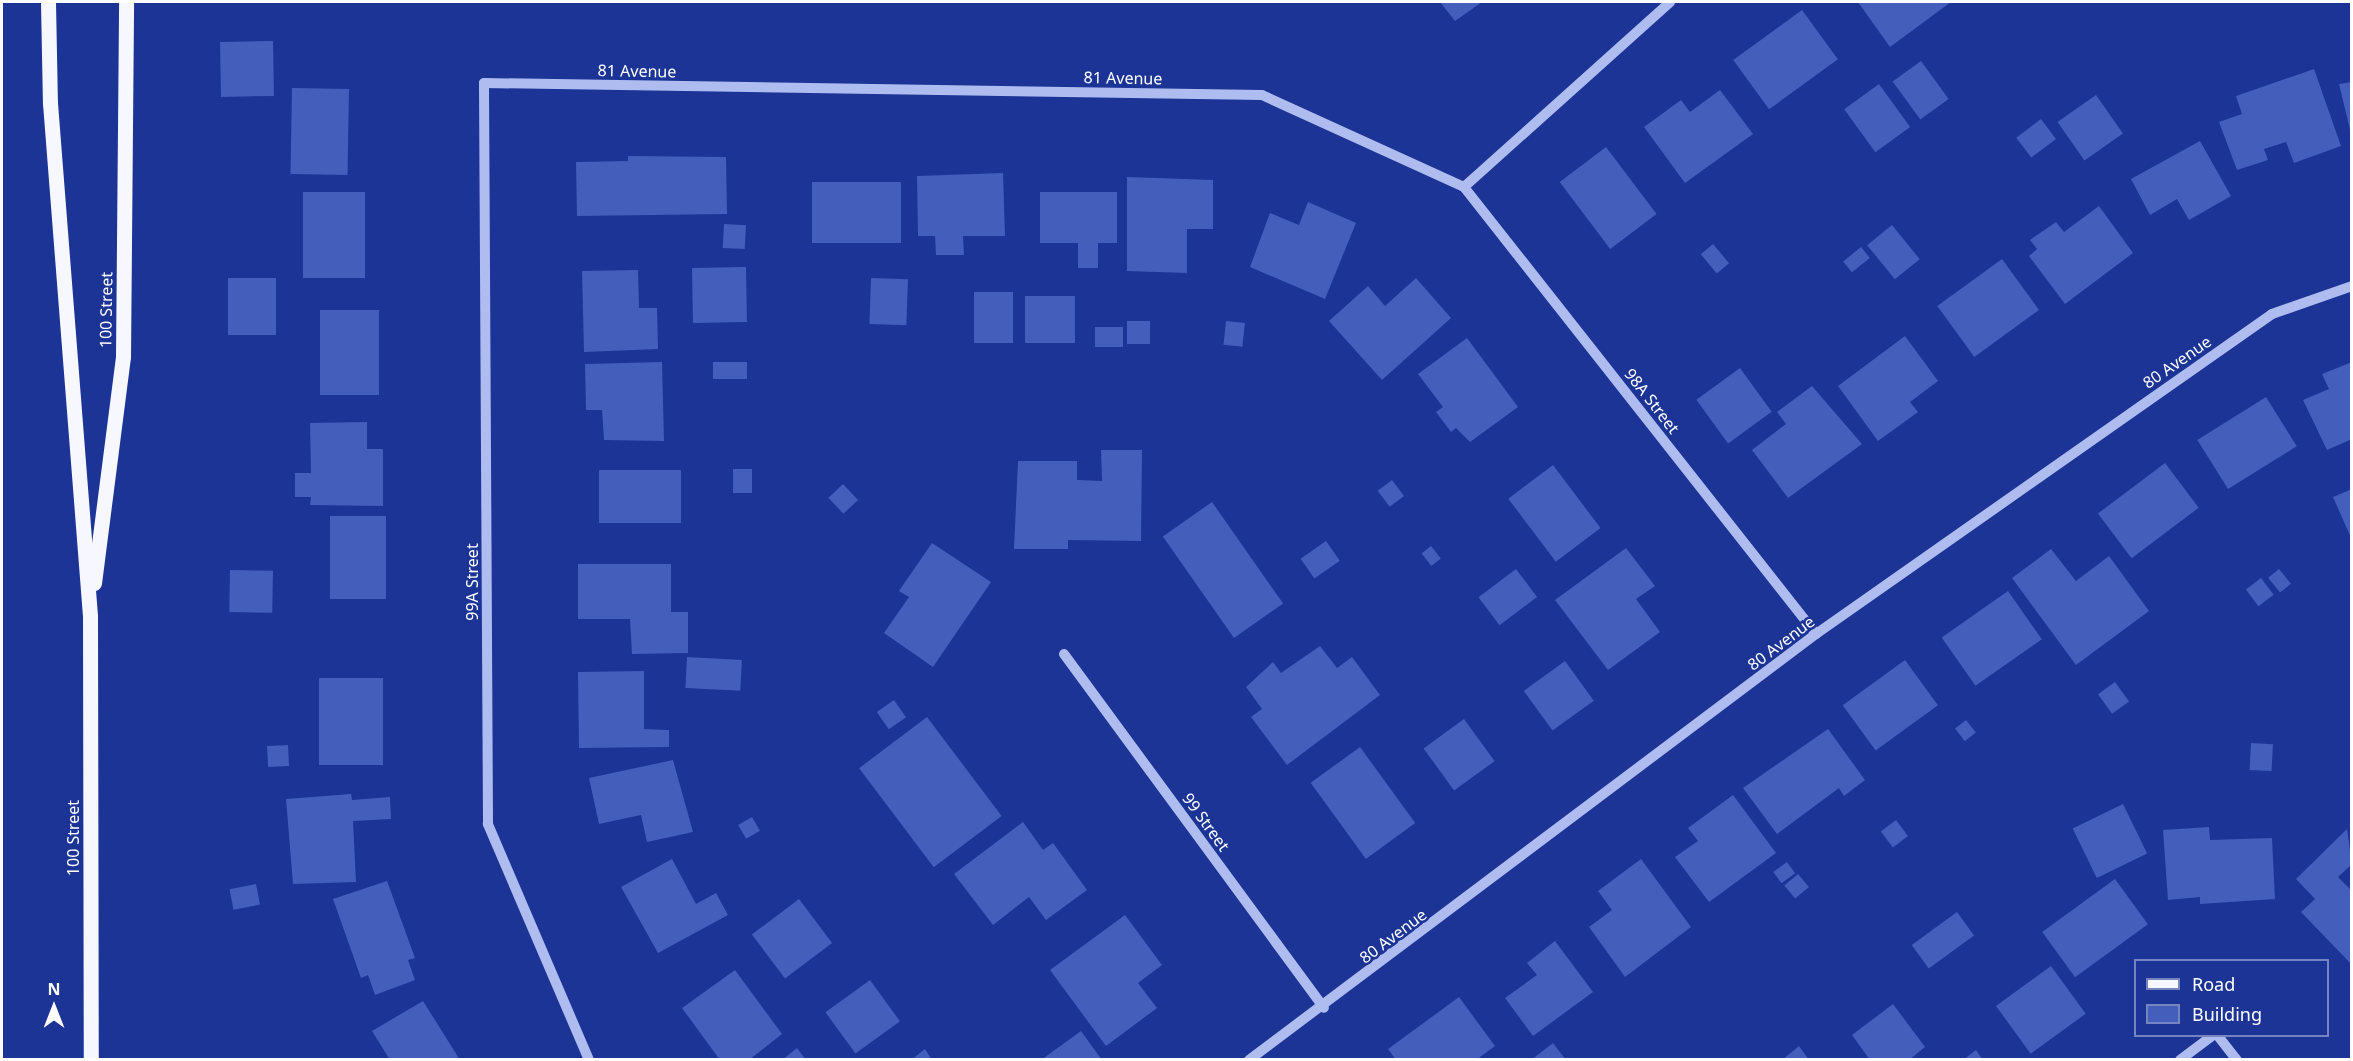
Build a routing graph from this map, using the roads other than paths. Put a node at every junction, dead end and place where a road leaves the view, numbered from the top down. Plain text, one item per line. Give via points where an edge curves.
1 (48, 2) edge
2 (126, 2) edge
3 (1670, 2) edge
4 (484, 83) joint
5 (1464, 187) junction
6 (2352, 286) edge
7 (90, 616) junction
8 (1816, 634) junction
9 (1064, 654) dead end
10 (1324, 1008) junction
11 (2209, 1037) edge
12 (2220, 1037) edge
13 (91, 1059) edge
14 (589, 1059) edge
15 (1249, 1059) edge
16 (2180, 1059) edge
17 (2237, 1059) edge

1 - 7 main road, 100 Street via 50,103
2 - 7 main road, 100 Street via 123,357
3 - 5 street
4 - 5 street, 81 Avenue via 1262,95
4 - 14 street, 99A Street via 488,824
5 - 8 street, 98A Street
6 - 8 street, 80 Avenue via 2272,314
7 - 13 main road, 100 Street
8 - 10 street, 80 Avenue
9 - 10 street, 99 Street
10 - 15 street, 80 Avenue
11 - 16 street
12 - 17 street

